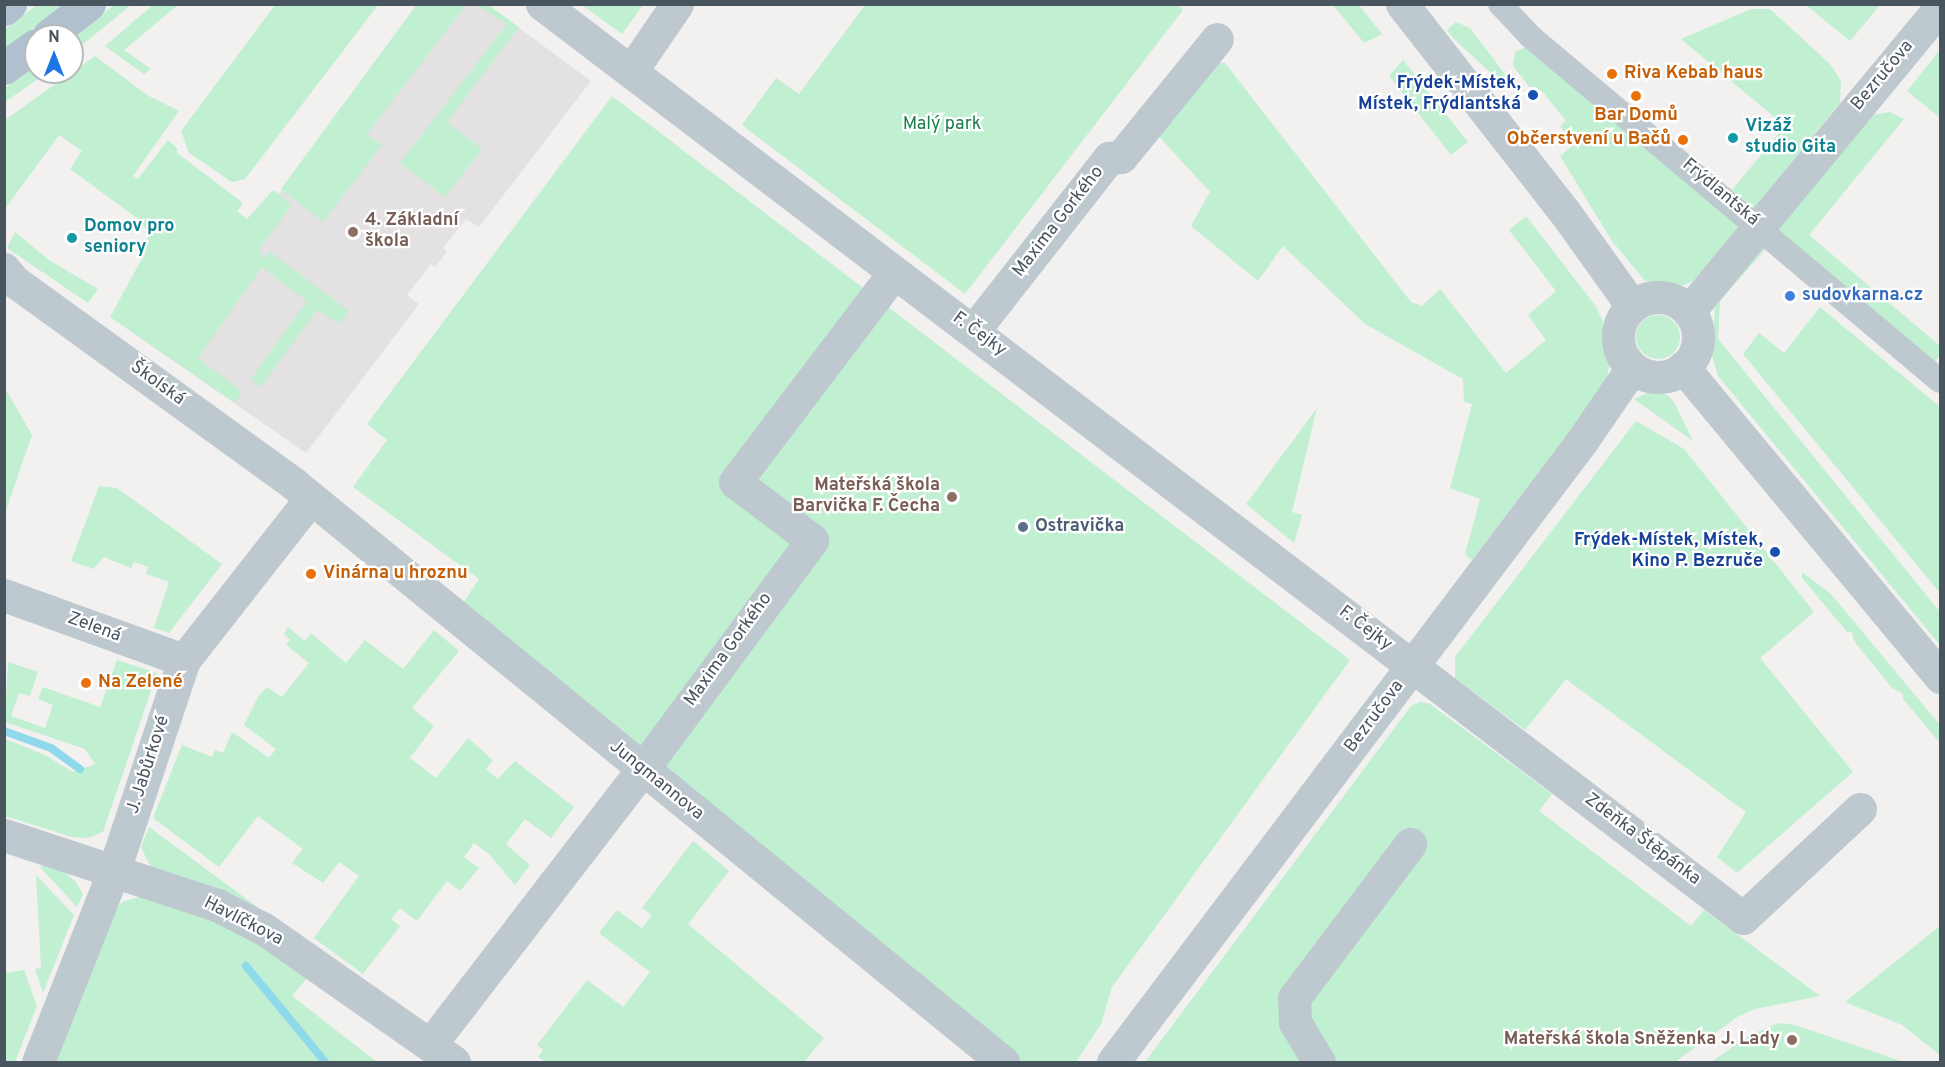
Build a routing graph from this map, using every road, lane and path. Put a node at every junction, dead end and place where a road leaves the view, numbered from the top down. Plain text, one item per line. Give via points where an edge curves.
1 (10, 4) edge
2 (88, 4) edge
3 (542, 4) edge
4 (677, 4) edge
5 (1402, 4) edge
6 (1500, 4) edge
7 (1941, 8) edge
8 (4, 9) edge
9 (63, 24) edge
10 (1217, 39) dead end
11 (24, 54) edge
12 (4, 68) edge
13 (632, 70) junction
14 (1759, 225) junction
15 (4, 269) edge
16 (893, 274) junction
17 (1632, 306) junction
18 (1689, 311) junction
19 (974, 330) junction
20 (1632, 368) junction
21 (1683, 368) junction
22 (1941, 381) edge
23 (311, 498) junction
24 (4, 596) edge
25 (184, 660) junction
26 (1414, 666) junction
27 (1941, 677) edge
28 (642, 771) junction
29 (1860, 809) dead end
30 (4, 835) edge
31 (1410, 844) dead end
32 (113, 873) junction
33 (442, 1054) edge
34 (38, 1062) edge
35 (1003, 1062) edge
36 (1113, 1062) edge
37 (1319, 1062) edge

1 - 8 main road
2 - 9 main road
3 - 13 street, F. Čejky
4 - 13 street
5 - 17 street via 1564,211
6 - 14 street, Frýdlantská via 1531,37
7 - 14 street, Bezručova
10 - 19 street, Maxima Gorkého via 1121,158 1109,158
11 - 12 main road
13 - 16 street, F. Čejky
14 - 18 street, Bezručova
14 - 22 street, Frýdlantská
15 - 23 street, Školská via 14,281
16 - 19 street, F. Čejky
16 - 28 street, Maxima Gorkého via 735,482 812,540
17 - 18 street via 1646,298 1661,297
17 - 20 street via 1622,318 1618,341 1622,356
18 - 21 street via 1698,340 1694,356
19 - 26 street, F. Čejky
20 - 21 street via 1662,377
20 - 26 street, Bezručova
21 - 27 street
23 - 25 street, J. Jabůrkové
23 - 28 street, Jungmannova
24 - 25 street, Zelená
25 - 32 street, J. Jabůrkové
26 - 29 street, Zdeňka Štěpánka via 1743,918
26 - 36 street, Bezručova
28 - 33 street, Maxima Gorkého
28 - 35 street, Jungmannova
30 - 32 street, Havlíčkova
31 - 37 street via 1294,998 1295,1022
32 - 33 street, Havlíčkova via 217,905 264,929
32 - 34 street, J. Jabůrkové

